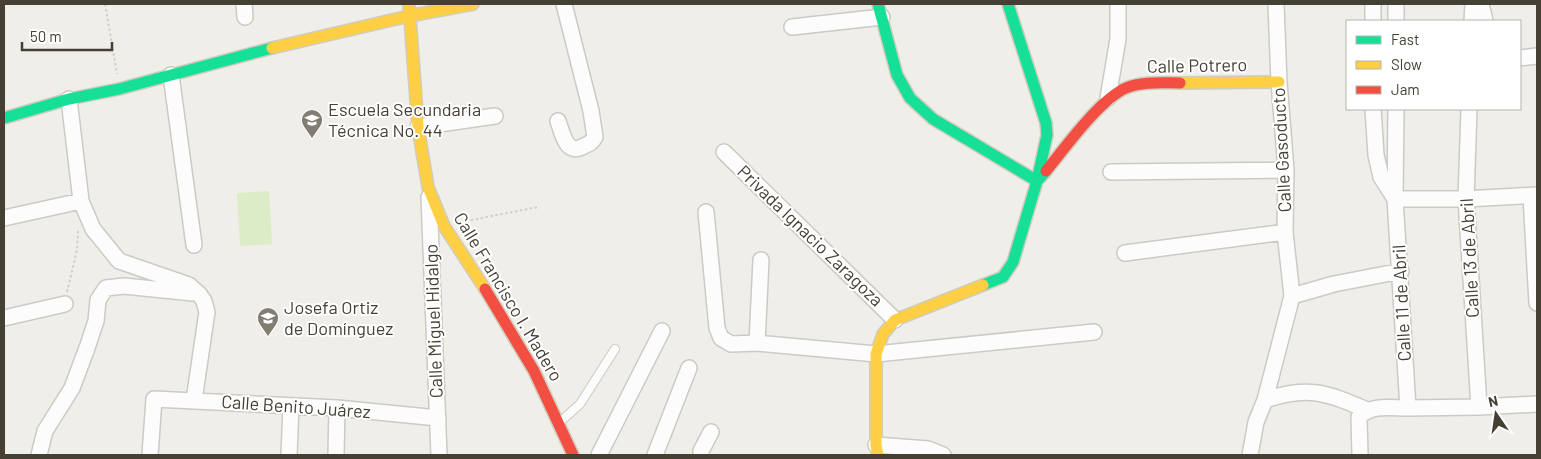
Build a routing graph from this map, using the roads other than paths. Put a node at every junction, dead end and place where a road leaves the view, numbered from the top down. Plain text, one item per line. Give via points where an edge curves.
1 (409, 4) edge
2 (473, 4) edge
3 (564, 4) edge
4 (1008, 4) edge
5 (1118, 4) edge
6 (1276, 4) edge
7 (1373, 4) edge
8 (1396, 4) edge
9 (1473, 4) edge
10 (1481, 4) edge
11 (880, 10) edge
12 (410, 16) junction
13 (1373, 20) edge
14 (1396, 20) edge
15 (1472, 20) edge
16 (1485, 20) edge
17 (792, 27) dead end
18 (1537, 56) edge
19 (1521, 58) edge
20 (171, 76) junction
21 (1279, 82) junction
22 (1108, 98) junction
23 (69, 99) junction
24 (1373, 110) edge
25 (1396, 110) edge
26 (1468, 110) edge
27 (495, 116) dead end
28 (4, 118) edge
29 (558, 121) dead end
30 (418, 127) junction
31 (724, 152) dead end
32 (1286, 170) junction
33 (1111, 172) dead end
34 (1037, 182) junction
35 (428, 187) junction
36 (1534, 196) edge
37 (1395, 199) junction
38 (1466, 199) junction
39 (81, 200) junction
40 (706, 212) dead end
41 (4, 218) edge
42 (1286, 232) junction
43 (194, 245) dead end
44 (1125, 253) dead end
45 (761, 260) dead end
46 (1401, 272) junction
47 (199, 294) junction
48 (1292, 296) junction
49 (1537, 303) edge
50 (64, 304) road end
51 (4, 318) edge
52 (895, 320) junction
53 (662, 331) dead end
54 (1094, 332) dead end
55 (757, 343) junction
56 (615, 349) dead end
57 (876, 354) junction
58 (689, 368) dead end
59 (194, 400) junction
60 (1265, 400) junction
61 (1537, 404) edge
62 (292, 407) junction
63 (1479, 407) junction
64 (337, 408) junction
65 (1408, 408) junction
66 (1367, 410) junction
67 (438, 418) junction
68 (559, 422) junction
69 (711, 432) dead end
70 (877, 450) edge
71 (39, 455) edge
72 (150, 455) edge
73 (289, 455) edge
74 (336, 455) edge
75 (439, 455) edge
76 (573, 455) edge
77 (599, 455) edge
78 (655, 455) edge
79 (701, 455) edge
80 (943, 455) edge
81 (1250, 455) edge
82 (1360, 455) edge

1 - 12 street, Calle Francisco I. Madero
2 - 12 street
3 - 29 street via 596,137 592,143 578,149 571,148
4 - 34 street via 1046,123 1047,135
5 - 22 street via 1118,39
6 - 21 street, Calle Gasoducto
7 - 13 street
8 - 14 street
9 - 15 street
10 - 16 street
11 - 17 street
11 - 34 street via 897,74 910,98 933,119
12 - 20 street via 284,45
12 - 30 street, Calle Francisco I. Madero
18 - 19 street
20 - 23 street
20 - 43 street
21 - 22 street, Calle Potrero via 1148,83 1126,87
21 - 32 street, Calle Gasoducto
22 - 34 street, Calle Potrero
23 - 28 street
23 - 39 street
24 - 37 street via 1376,155 1382,177
25 - 37 street, Calle 11 de Abril
26 - 38 street, Calle 13 de Abril
27 - 30 street
30 - 35 street, Calle Francisco I. Madero
31 - 52 street, Privada Ignacio Zaragoza
32 - 33 street
32 - 42 street, Calle Gasoducto
34 - 52 street via 1013,262 1003,277
35 - 67 street, Calle Miguel Hidalgo
35 - 68 street, Calle Francisco I. Madero via 444,226 500,312
36 - 38 street
36 - 49 street
37 - 38 street
37 - 46 street, Calle 11 de Abril
38 - 63 street, Calle 13 de Abril
39 - 41 street
39 - 47 street via 93,229 119,261 189,285
40 - 55 street via 717,328 721,338 731,344
42 - 44 street
42 - 48 street, Calle Gasoducto
45 - 55 street
46 - 48 street via 1343,282
46 - 65 street, Calle 11 de Abril
47 - 59 street via 207,312
47 - 71 street via 124,286 106,288 98,300 96,321 72,388 45,431
48 - 60 street, Calle Gasoducto
50 - 51 street
52 - 57 street via 883,334
53 - 77 street
54 - 57 street
55 - 57 street
56 - 68 lane via 580,404
57 - 70 street
58 - 78 street
59 - 62 street, Calle Benito Juárez
59 - 72 street, Calle Benito Juárez via 154,399
60 - 66 street via 1284,393 1318,392
60 - 81 street, Calle Gasoducto via 1256,422
61 - 63 street
62 - 64 street, Calle Benito Juárez
62 - 73 street
63 - 65 street
64 - 67 street, Calle Benito Juárez
64 - 74 street
65 - 66 street
66 - 82 street via 1359,417
67 - 75 street, Calle Miguel Hidalgo
68 - 76 street, Calle Francisco I. Madero
69 - 79 street
70 - 80 street via 928,450

